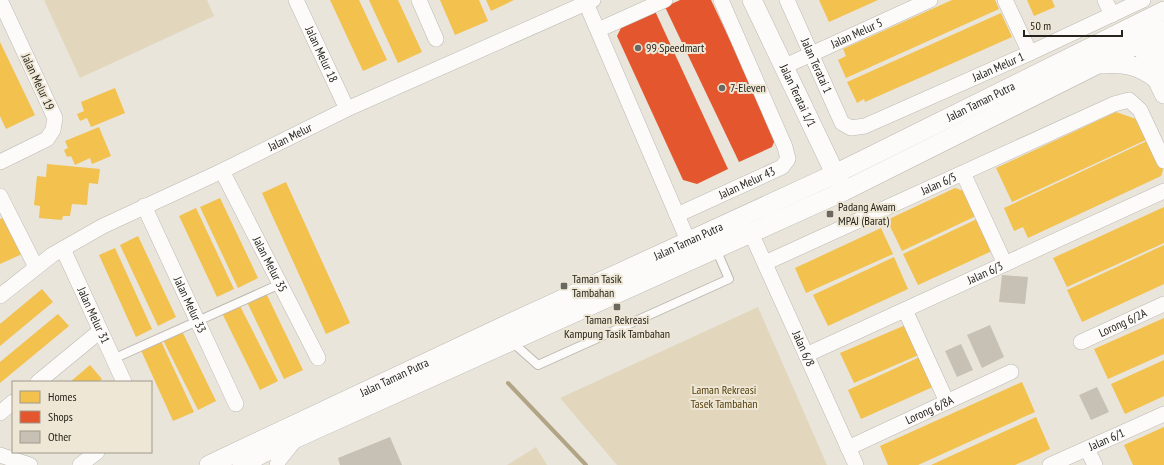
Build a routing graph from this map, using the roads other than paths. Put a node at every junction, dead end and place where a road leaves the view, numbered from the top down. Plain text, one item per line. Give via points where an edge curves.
1 (0, 0) edge
2 (296, 0) edge
3 (418, 0) edge
4 (665, 0) edge
5 (721, 0) edge
6 (752, 0) edge
7 (787, 0) edge
8 (930, 0) edge
9 (1005, 0) edge
10 (1106, 0) edge
11 (1143, 0) edge
12 (590, 2) edge
13 (1164, 11) edge
14 (1112, 15) junction
15 (598, 30) junction
16 (1164, 31) edge
17 (1137, 35) junction
18 (436, 39) dead end
19 (1164, 44) edge
20 (1030, 53) junction
21 (811, 54) junction
22 (1099, 64) junction
23 (783, 66) junction
24 (1161, 86) edge
25 (347, 109) junction
26 (851, 128) joint
27 (1164, 161) edge
28 (0, 162) edge
29 (222, 171) junction
30 (963, 173) junction
31 (840, 183) junction
32 (1164, 191) edge
33 (0, 196) edge
34 (144, 206) junction
35 (677, 215) junction
36 (751, 233) junction
37 (689, 243) junction
38 (63, 249) junction
39 (716, 249) junction
40 (765, 263) junction
41 (1005, 264) junction
42 (36, 267) junction
43 (280, 284) junction
44 (0, 296) edge
45 (1164, 304) edge
46 (905, 310) junction
47 (196, 320) junction
48 (100, 331) junction
49 (508, 334) junction
50 (1081, 342) dead end
51 (806, 355) junction
52 (318, 358) dead end
53 (113, 359) junction
54 (1011, 372) dead end
55 (39, 381) edge
56 (124, 381) edge
57 (947, 402) junction
58 (12, 403) edge
59 (236, 404) dead end
60 (0, 413) edge
61 (1164, 414) edge
62 (295, 440) junction
63 (848, 448) junction
64 (1087, 449) junction
65 (96, 453) edge
66 (0, 455) edge
67 (30, 465) edge
68 (80, 465) edge
69 (209, 465) edge
70 (242, 465) edge
71 (278, 465) edge
72 (856, 465) edge
73 (1050, 465) edge
74 (1095, 465) edge

1 - 28 street, Jalan Melur 19 via 55,118 53,130 47,139
2 - 25 street, Jalan Melur 18
3 - 18 street
4 - 15 street
5 - 35 street, Jalan Melur 43 via 788,159 782,167
6 - 23 street, Jalan Teratai 1/1
7 - 21 street, Jalan Teratai 1
8 - 21 street, Jalan Melur 5
9 - 20 street
10 - 14 street
11 - 14 street, Jalan Melur 1
12 - 15 street
12 - 25 street, Jalan Melur
13 - 17 street, Jalan Taman Putra
14 - 20 street, Jalan Melur 1
15 - 35 street
16 - 17 street, Jalan Taman Putra
17 - 22 street, Jalan Taman Putra
17 - 24 street
17 - 31 street, Jalan Taman Putra
19 - 24 street via 1160,52
20 - 26 street, Jalan Melur 1 via 864,126
21 - 23 street, Jalan Melur 5
21 - 26 street, Jalan Teratai 1 via 842,123
22 - 24 street via 1121,62 1133,65 1145,70
22 - 31 street, Jalan Taman Putra
23 - 31 street, Jalan Teratai 1/1
25 - 29 street, Jalan Melur
27 - 30 street, Jalan 6/5 via 1140,110 1128,100 1114,104
29 - 34 street, Jalan Melur
29 - 43 street, Jalan Melur 35
30 - 40 street, Jalan 6/5
30 - 41 street
31 - 36 street, Jalan Taman Putra
31 - 37 street, Jalan Taman Putra
32 - 41 street, Jalan 6/3
33 - 42 street
34 - 38 street, Jalan Melur
34 - 47 street, Jalan Melur 33
35 - 37 street
36 - 39 street, Jalan Taman Putra
36 - 40 street, Jalan 6/8
37 - 49 street, Jalan Taman Putra
38 - 42 street, Jalan Melur
38 - 48 street, Jalan Melur 31
39 - 49 street, Jalan Taman Putra
39 - 49 lane via 729,279 538,365
40 - 51 street, Jalan 6/8
41 - 46 street, Jalan 6/3
42 - 44 street, Jalan Melur
43 - 47 lane
43 - 52 street, Jalan Melur 35
45 - 50 street, Lorong 6/2A
46 - 51 street, Jalan 6/3
46 - 57 street
47 - 53 lane
47 - 59 street, Jalan Melur 33
48 - 53 street, Jalan Melur 31
48 - 55 street
49 - 62 street, Jalan Taman Putra
49 - 69 street, Jalan Taman Putra
51 - 63 street, Jalan 6/8
53 - 56 street, Jalan Melur 31
54 - 57 street, Lorong 6/8A
57 - 63 street, Lorong 6/8A
58 - 60 street
61 - 64 street, Jalan 6/1
62 - 70 street, Jalan Taman Putra
62 - 71 street
63 - 72 street, Jalan 6/8
64 - 73 street, Jalan 6/1
64 - 74 street
65 - 68 street
66 - 67 street

